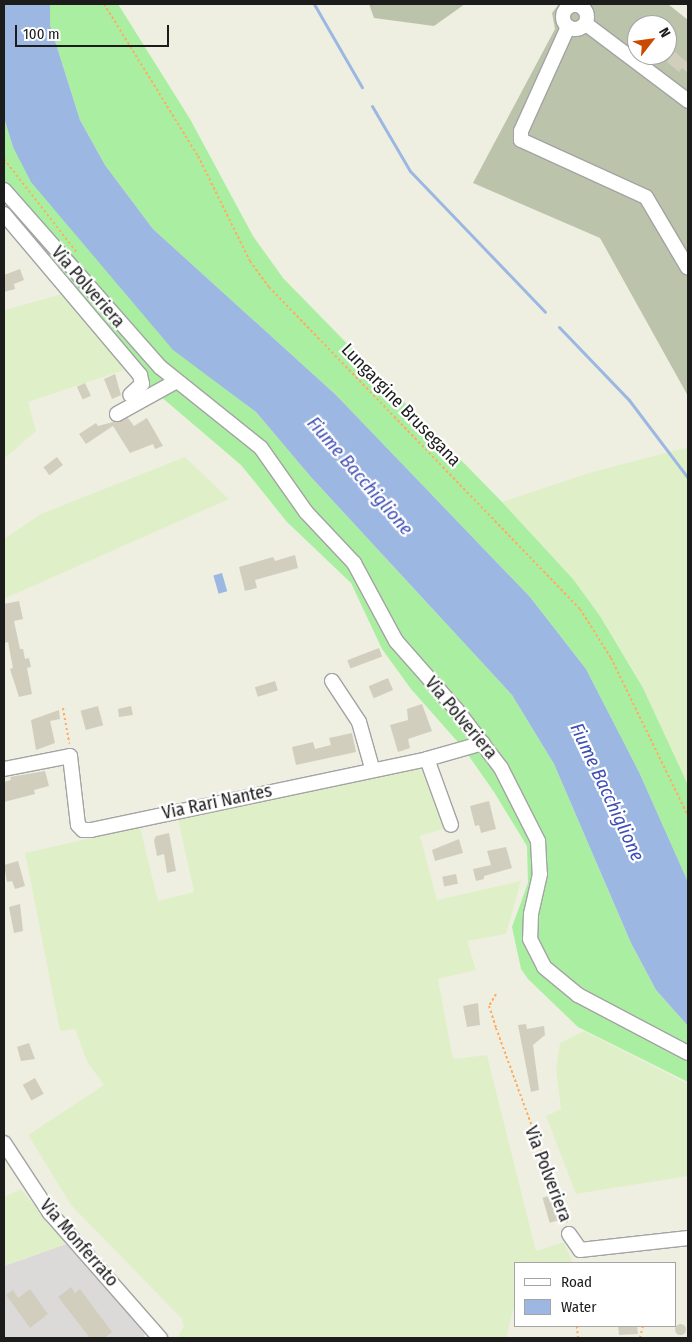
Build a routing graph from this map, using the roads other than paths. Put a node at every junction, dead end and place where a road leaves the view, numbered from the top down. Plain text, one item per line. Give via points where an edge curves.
1 (584, 5) edge
2 (586, 24) dead end
3 (688, 101) edge
4 (4, 190) edge
5 (4, 214) edge
6 (688, 268) edge
7 (176, 382) junction
8 (130, 395) dead end
9 (117, 414) dead end
10 (332, 681) dead end
11 (483, 743) junction
12 (427, 759) junction
13 (372, 768) junction
14 (4, 769) edge
15 (451, 825) dead end
16 (688, 1053) edge
17 (4, 1143) edge
18 (570, 1234) road end
19 (688, 1238) edge
20 (160, 1338) edge

1 - 6 street via 570,6 564,12 563,20 568,27 521,130 521,140 646,197
2 - 3 street
4 - 7 street, Via Polveriera via 143,350
5 - 8 street, Via Polveriera via 140,375 142,384
7 - 9 street
7 - 11 street, Via Polveriera via 261,448 306,512 354,563 396,641
10 - 13 street via 359,722
11 - 12 street, Via Rari Nantes
11 - 16 street, Via Polveriera via 520,801 538,841 540,874 531,914 530,939 538,958 552,975 578,995
12 - 13 street, Via Rari Nantes
12 - 15 street
13 - 14 street, Via Rari Nantes via 84,830 76,817 70,756
17 - 20 street, Via Monferrato via 50,1213
18 - 19 street, Via Polveriera via 580,1250

